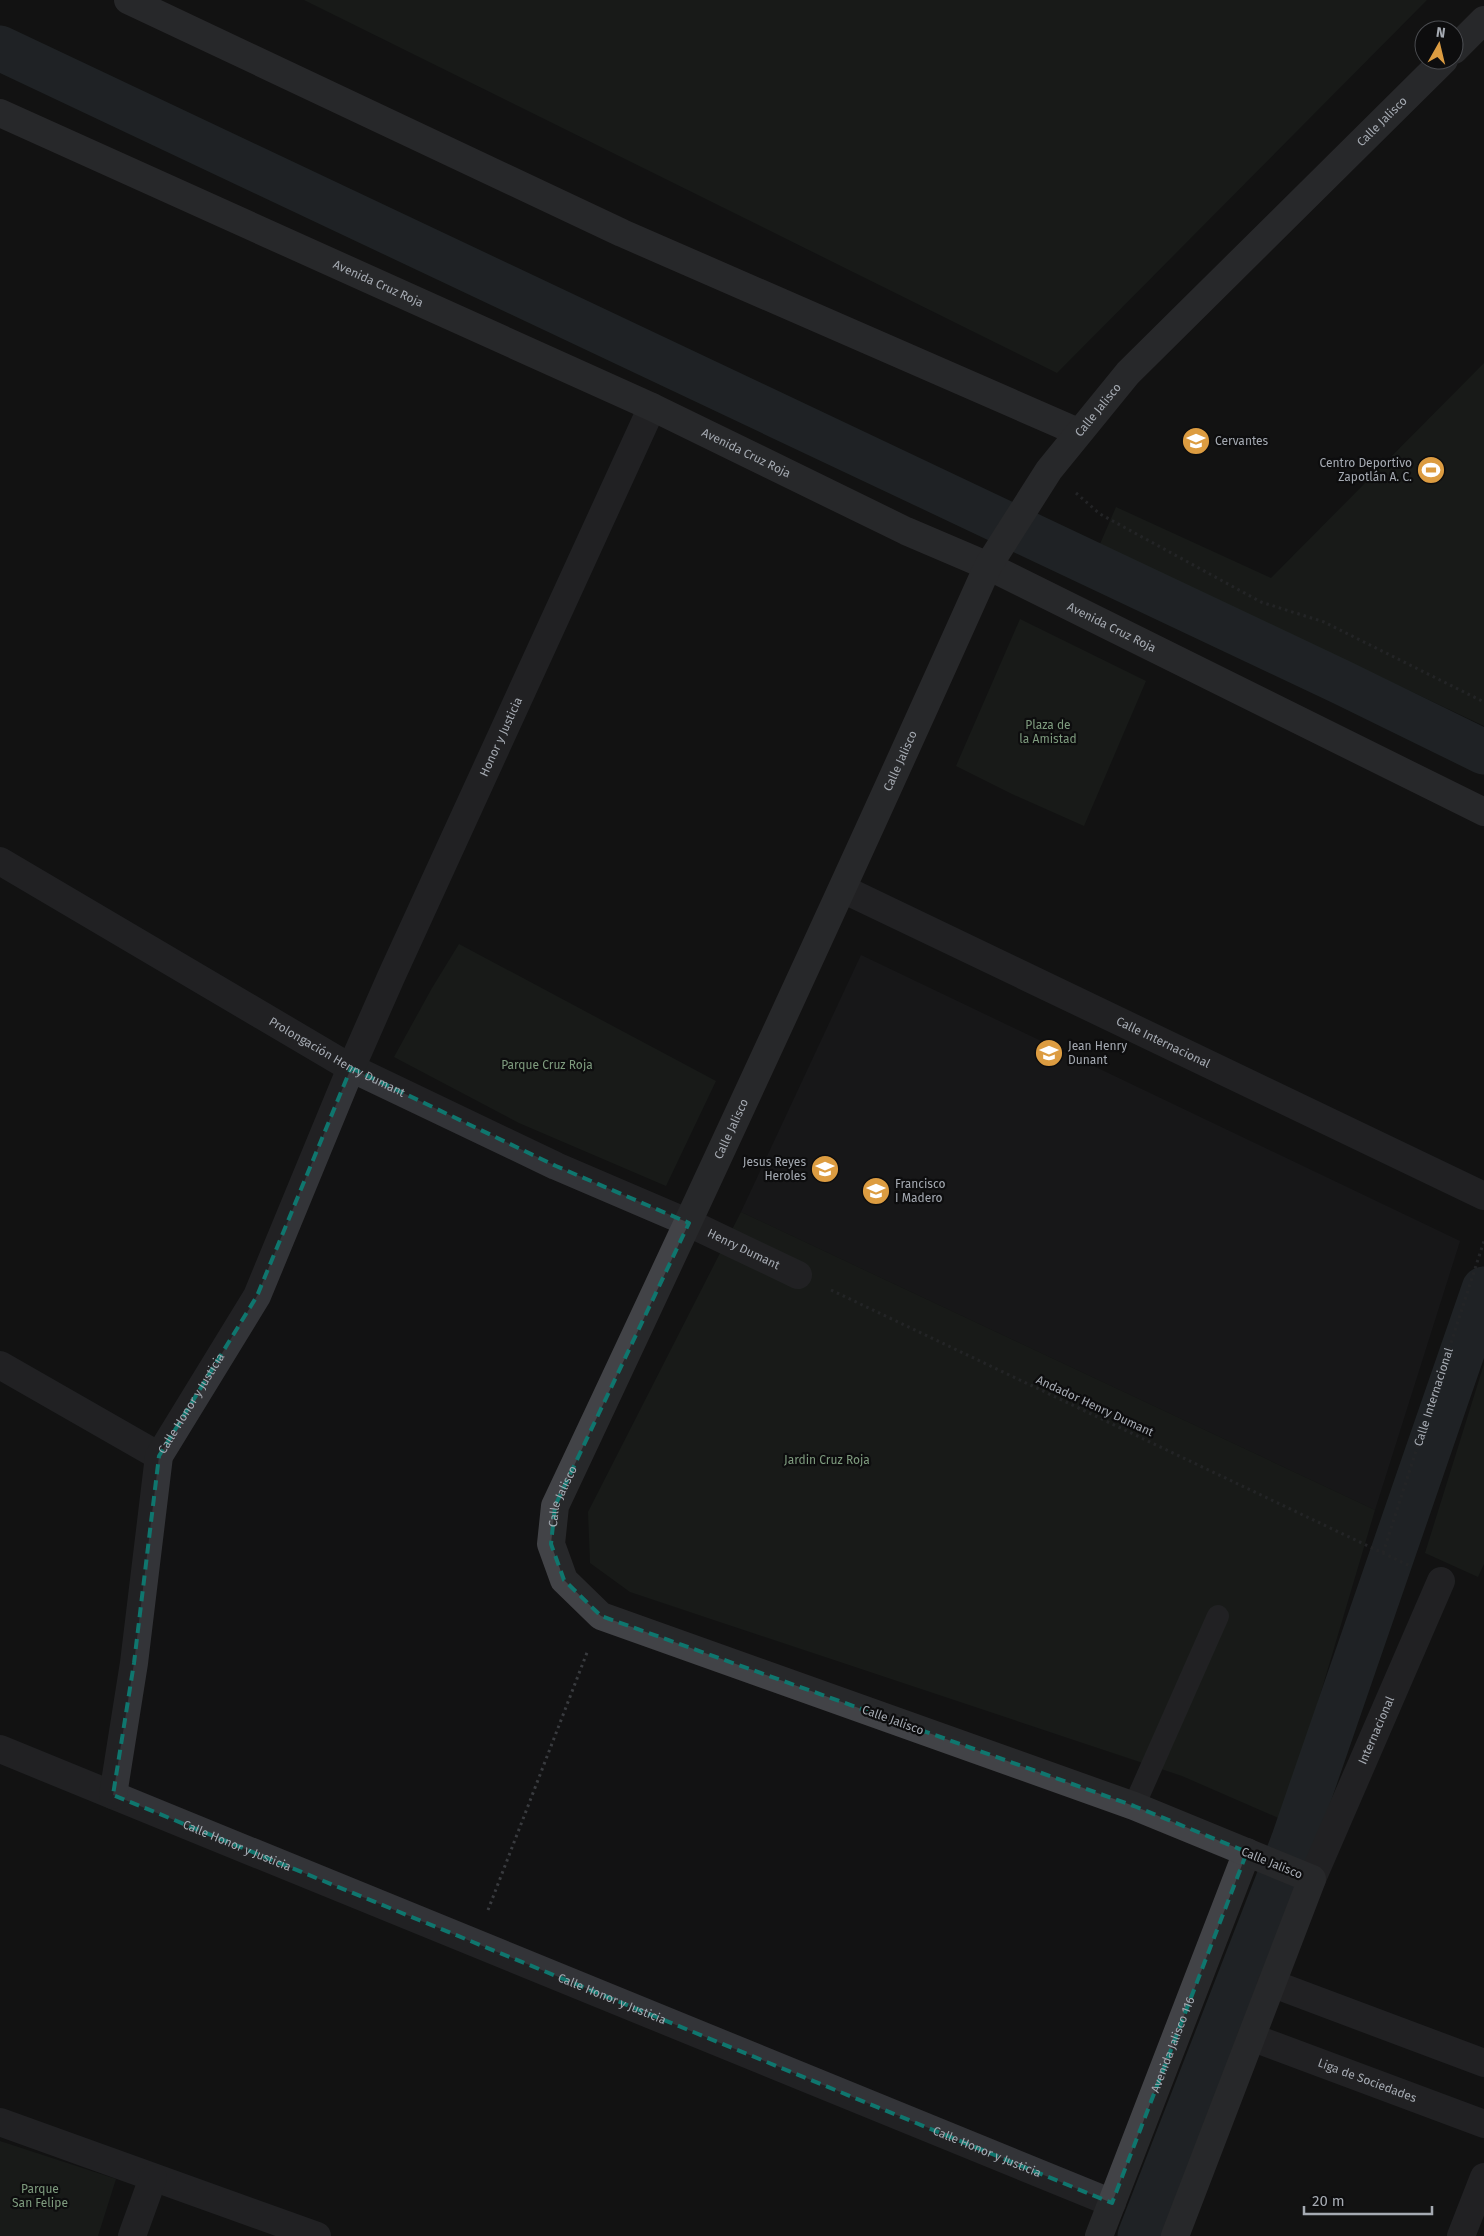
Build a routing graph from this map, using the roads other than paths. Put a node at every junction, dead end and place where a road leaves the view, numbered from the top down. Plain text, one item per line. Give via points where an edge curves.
1 (128, 0) edge
2 (1484, 20) edge
3 (1464, 40) edge
4 (1434, 70) edge
5 (0, 113) edge
6 (652, 407) junction
7 (1078, 432) junction
8 (988, 566) junction
9 (1484, 812) edge
10 (0, 861) edge
11 (843, 889) junction
12 (351, 1068) junction
13 (1484, 1196) edge
14 (689, 1223) junction
15 (798, 1275) road end
16 (0, 1365) edge
17 (159, 1456) junction
18 (1441, 1581) dead end
19 (1218, 1616) dead end
20 (0, 1749) edge
21 (113, 1795) junction
22 (1134, 1806) junction
23 (1247, 1852) junction
24 (1294, 1871) junction
25 (1271, 1984) junction
26 (1251, 2037) junction
27 (1484, 2063) edge
28 (0, 2122) edge
29 (1484, 2124) edge
30 (1484, 2177) edge
31 (153, 2178) junction
32 (1112, 2203) junction
33 (132, 2236) edge
34 (318, 2236) edge
35 (1099, 2236) edge
36 (1175, 2236) edge
37 (1461, 2236) edge

1 - 7 street via 622,233
2 - 3 street
4 - 7 street, Calle Jalisco via 1128,373
5 - 6 street, Avenida Cruz Roja
6 - 8 street, Avenida Cruz Roja via 906,531
6 - 12 street, Honor y Justicia
7 - 8 street, Calle Jalisco via 1049,470
8 - 9 street, Avenida Cruz Roja
8 - 11 street, Calle Jalisco
10 - 12 street, Prolongación Henry Dumant
11 - 13 street, Calle Internacional
11 - 14 street, Calle Jalisco
12 - 14 street, Prolongación Henry Dumant via 556,1166
12 - 17 street, Calle Honor y Justicia via 257,1296
14 - 15 street, Henry Dumant
14 - 22 street, Calle Jalisco via 554,1506 551,1544 564,1580 601,1616
16 - 17 street
17 - 21 street, Calle Honor y Justicia via 134,1663
18 - 24 street, Internacional
19 - 22 lane
20 - 21 street, Calle Honor y Justicia
21 - 32 street, Calle Honor y Justicia
22 - 23 street, Calle Jalisco
23 - 24 street, Calle Jalisco
23 - 32 street, Avenida Jalisco 116
24 - 25 street
25 - 26 street
25 - 27 street
26 - 29 street, Liga de Sociedades
26 - 36 street
28 - 31 street
30 - 37 street
31 - 33 street
31 - 34 street
32 - 35 street, Avenida Jalisco 116

